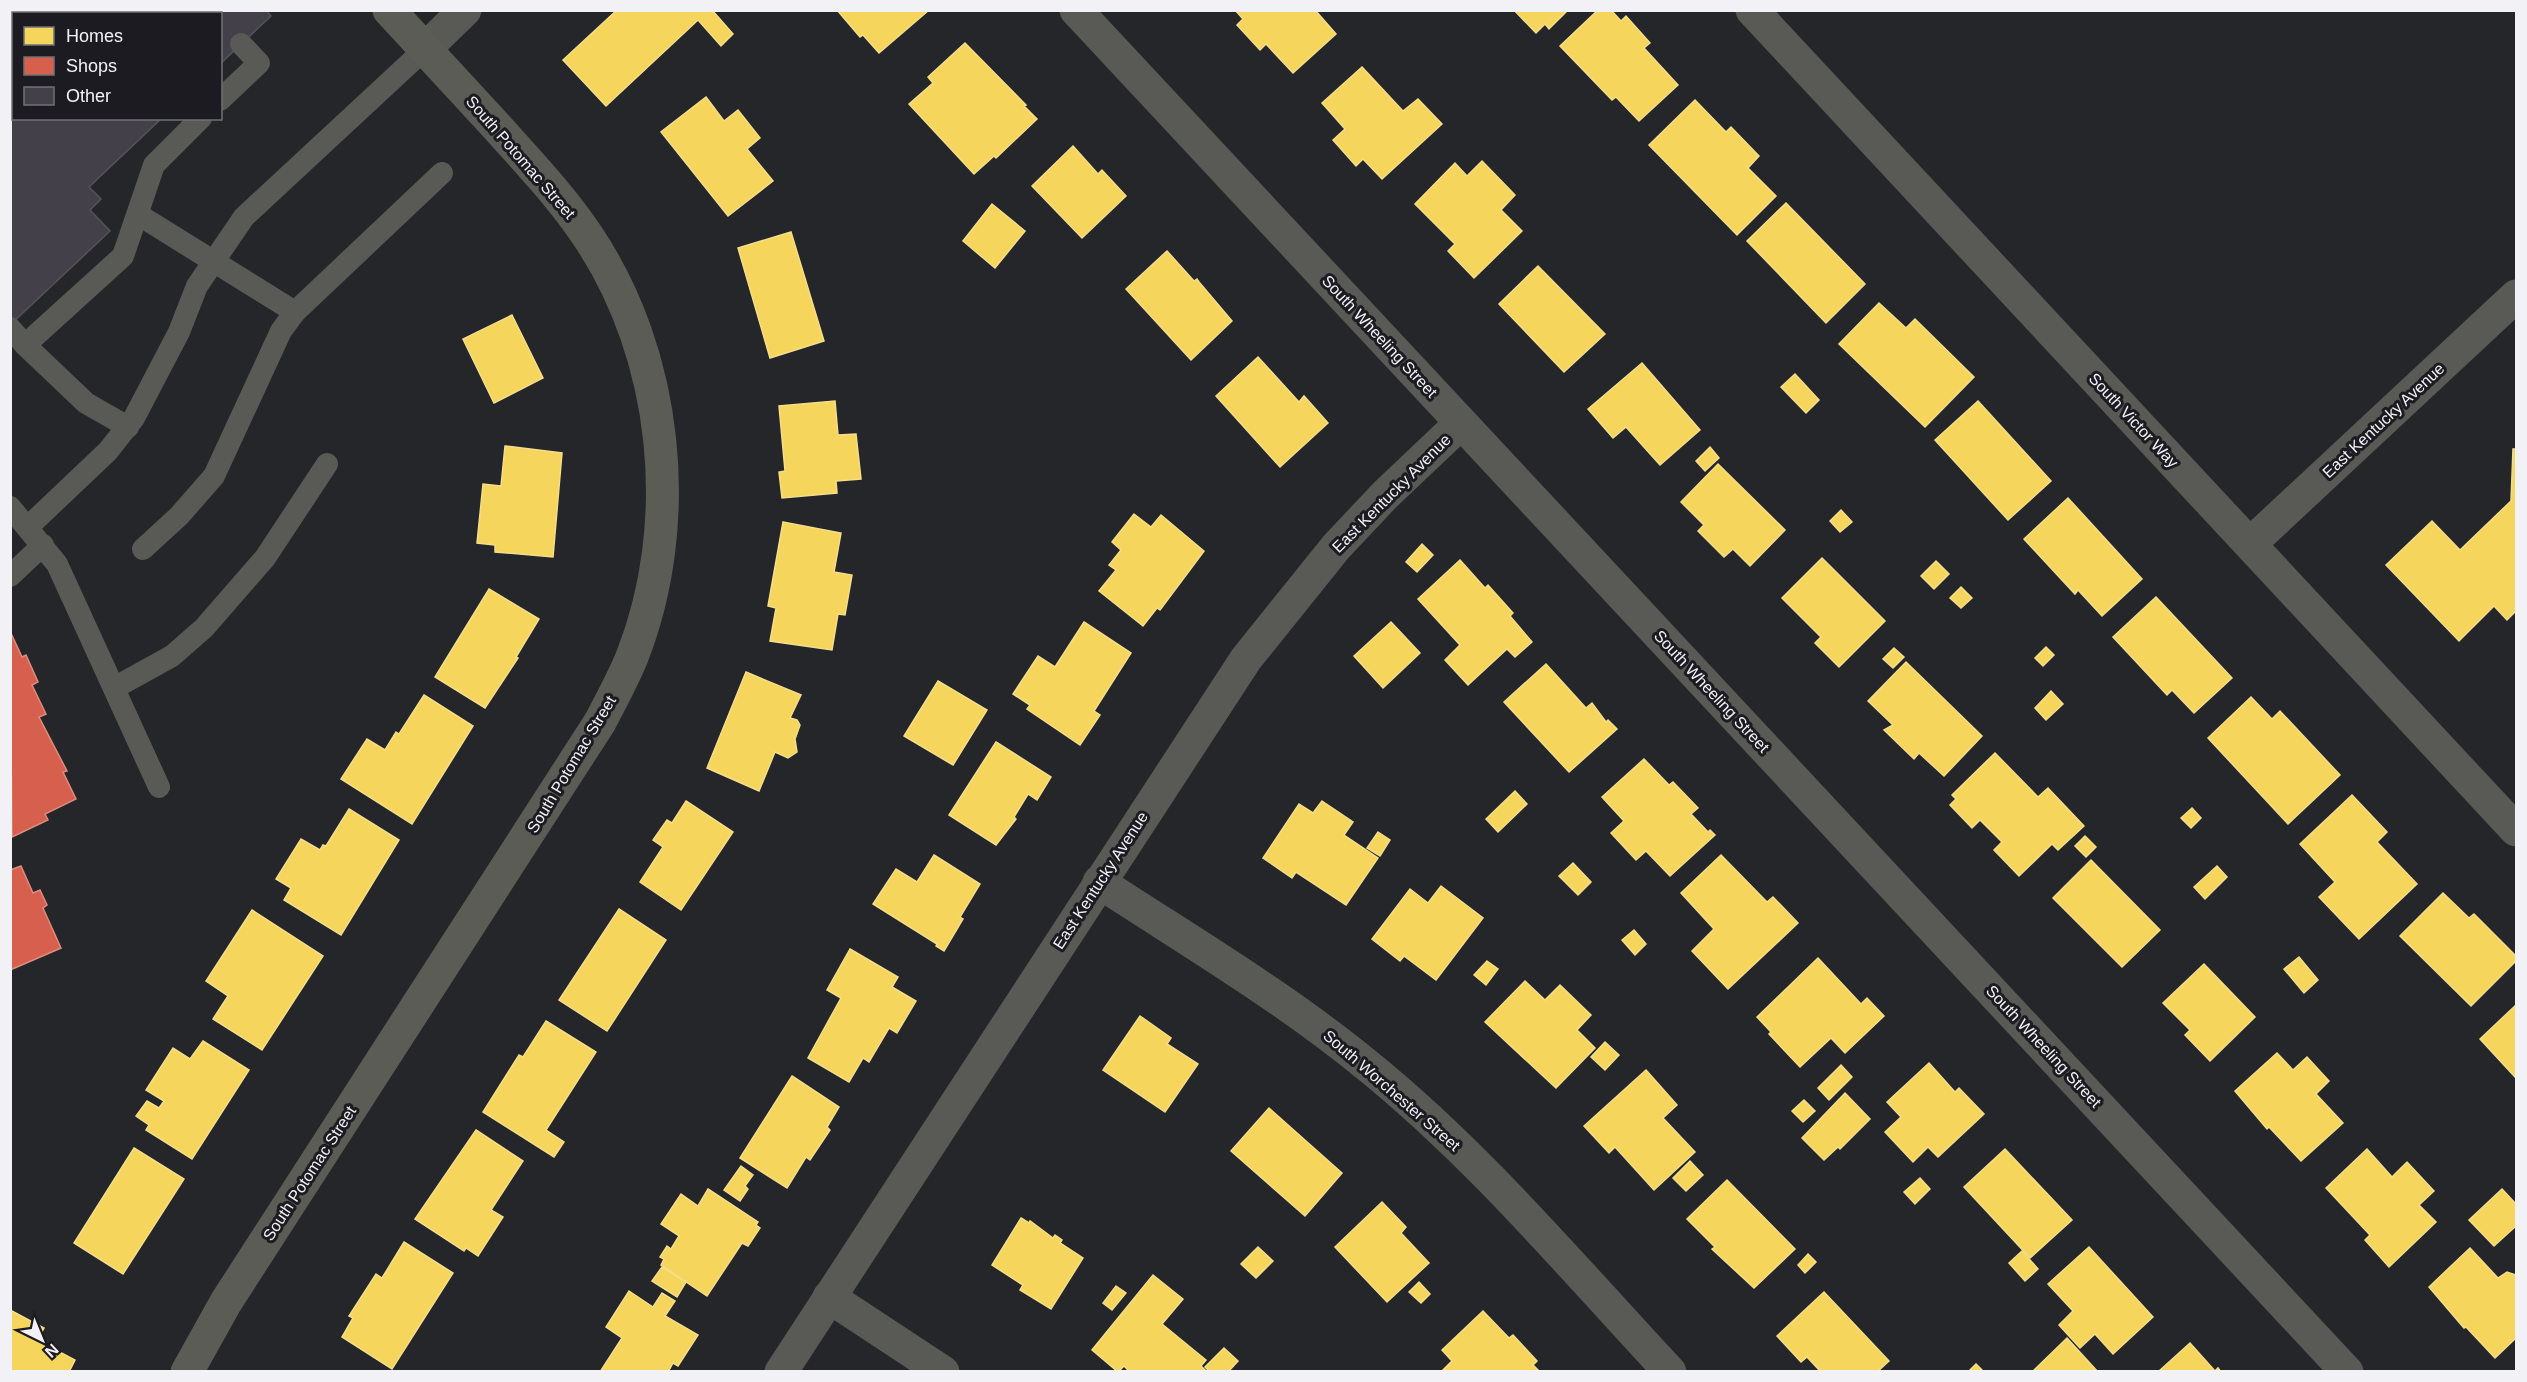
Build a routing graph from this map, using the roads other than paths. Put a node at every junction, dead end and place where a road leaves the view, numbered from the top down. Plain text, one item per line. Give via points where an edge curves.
1 (389, 10) edge
2 (465, 10) edge
3 (1076, 10) edge
4 (1752, 10) edge
5 (241, 44) dead end
6 (425, 49) junction
7 (222, 98) edge
8 (199, 120) edge
9 (442, 173) dead end
10 (139, 215) junction
11 (214, 260) junction
12 (2517, 296) edge
13 (295, 312) junction
14 (10, 328) edge
15 (25, 345) junction
16 (1461, 423) junction
17 (128, 427) junction
18 (327, 464) dead end
19 (10, 507) edge
20 (28, 526) junction
21 (2250, 544) junction
22 (43, 545) junction
23 (143, 549) dead end
24 (10, 576) edge
25 (114, 688) junction
26 (159, 787) dead end
27 (2517, 830) edge
28 (1099, 882) junction
29 (829, 1297) junction
30 (187, 1371) edge
31 (781, 1371) edge
32 (943, 1371) edge
33 (1670, 1371) edge
34 (2347, 1371) edge

1 - 6 street, South Potomac Street
2 - 6 street
3 - 16 street, South Wheeling Street
4 - 21 street, South Victor Way
5 - 7 lane via 259,63
6 - 11 lane via 244,217
6 - 30 street, South Potomac Street via 543,178 587,236 622,300 647,369 660,441 662,514 653,586 632,657 600,722 226,1302
8 - 10 lane via 154,165
9 - 13 lane
10 - 11 lane
10 - 15 lane via 123,256
11 - 13 lane
11 - 17 lane via 197,286 156,379
12 - 21 street, East Kentucky Avenue
13 - 23 lane via 281,331 214,476
14 - 15 lane
15 - 17 lane via 86,402
16 - 28 street, East Kentucky Avenue via 1385,495 1289,602 1205,717
16 - 34 street, South Wheeling Street
17 - 20 lane
18 - 25 lane via 265,558 204,628 172,656
19 - 20 lane
20 - 22 lane
21 - 27 street, South Victor Way
22 - 24 lane
22 - 25 lane via 57,564
25 - 26 lane
28 - 29 street, East Kentucky Avenue
28 - 33 street, South Worchester Street via 1314,1024 1368,1065 1468,1156
29 - 31 street, East Kentucky Avenue
29 - 32 street

